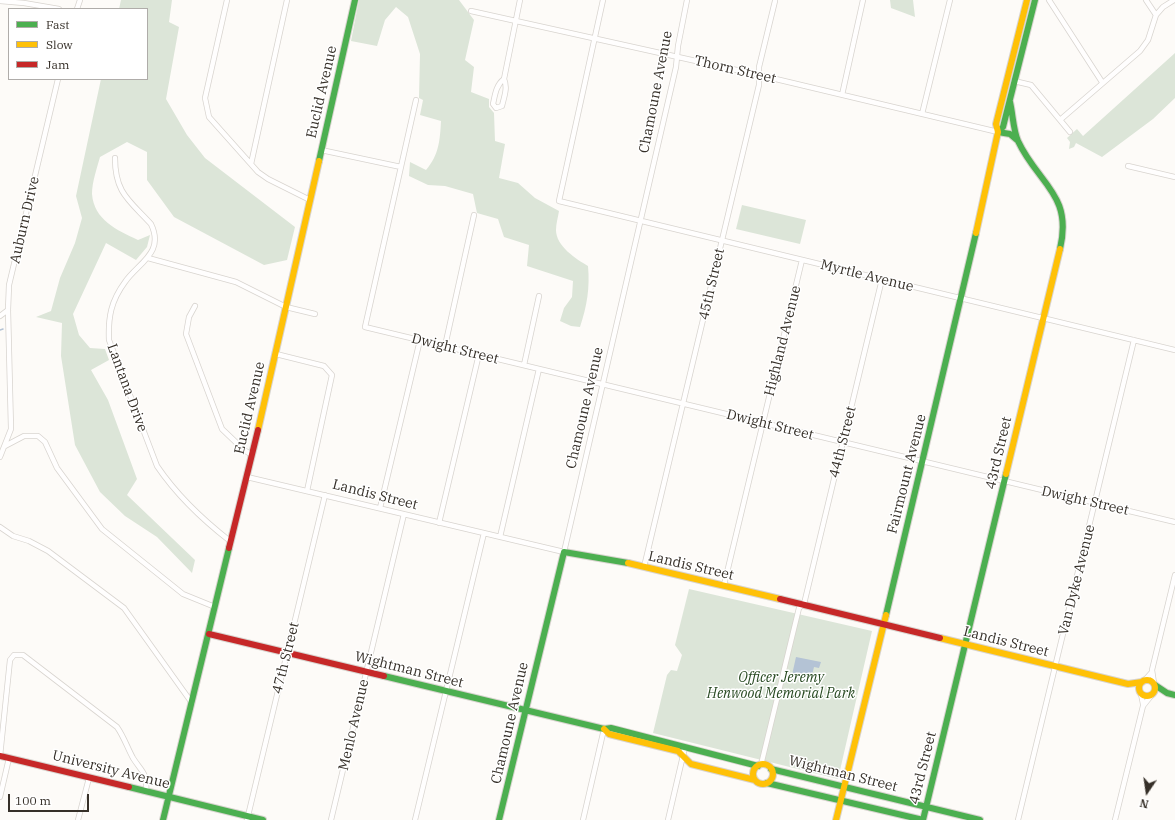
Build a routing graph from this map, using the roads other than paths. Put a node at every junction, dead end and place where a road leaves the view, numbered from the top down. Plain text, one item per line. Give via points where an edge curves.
1 (227, 0) edge
2 (287, 0) edge
3 (355, 0) edge
4 (520, 0) edge
5 (603, 0) edge
6 (687, 0) edge
7 (863, 0) edge
8 (950, 0) edge
9 (1027, 0) edge
10 (1035, 0) edge
11 (1049, 0) edge
12 (1146, 0) edge
13 (1174, 0) edge
14 (0, 1) edge
15 (775, 1) edge
16 (53, 8) edge
17 (471, 11) dead end
18 (1156, 15) junction
19 (516, 21) junction
20 (595, 39) junction
21 (676, 56) junction
22 (759, 75) junction
23 (504, 79) junction
24 (58, 80) edge
25 (1014, 81) junction
26 (1102, 82) junction
27 (842, 95) junction
28 (416, 100) dead end
29 (1010, 102) junction
30 (922, 114) junction
31 (1060, 120) junction
32 (998, 132) junction
33 (1070, 132) dead end
34 (1017, 140) junction
35 (321, 150) junction
36 (115, 158) dead end
37 (251, 164) junction
38 (1128, 166) dead end
39 (401, 167) junction
40 (1175, 177) edge
41 (310, 200) junction
42 (474, 215) dead end
43 (640, 221) junction
44 (722, 240) junction
45 (148, 258) junction
46 (802, 260) junction
47 (882, 279) junction
48 (539, 296) dead end
49 (962, 299) junction
50 (195, 306) dead end
51 (286, 307) junction
52 (8, 310) junction
53 (315, 314) dead end
54 (0, 316) edge
55 (1044, 318) junction
56 (420, 340) junction
57 (1134, 340) junction
58 (445, 346) junction
59 (1175, 350) edge
60 (276, 354) junction
61 (480, 354) junction
62 (524, 365) junction
63 (539, 369) junction
64 (603, 384) junction
65 (683, 404) junction
66 (763, 423) junction
67 (843, 442) junction
68 (5, 446) junction
69 (252, 454) junction
70 (0, 457) edge
71 (922, 462) junction
72 (247, 477) junction
73 (1005, 481) junction
74 (308, 491) junction
75 (325, 495) junction
76 (1095, 503) junction
77 (380, 508) junction
78 (404, 514) junction
79 (1175, 522) edge
80 (439, 523) junction
81 (0, 527) edge
82 (484, 533) junction
83 (500, 537) junction
84 (230, 541) junction
85 (564, 552) junction
86 (644, 567) junction
87 (1175, 575) edge
88 (724, 585) junction
89 (804, 604) junction
90 (215, 607) junction
91 (882, 623) junction
92 (209, 634) junction
93 (966, 645) junction
94 (287, 653) junction
95 (1056, 666) junction
96 (1152, 670) junction
97 (366, 672) junction
98 (1143, 681) junction
99 (1128, 684) junction
100 (1154, 684) junction
101 (446, 691) junction
102 (1140, 692) junction
103 (1167, 693) junction
104 (1152, 695) junction
105 (1175, 695) edge
106 (192, 703) junction
107 (1144, 706) junction
108 (525, 711) junction
109 (604, 729) junction
110 (685, 747) junction
111 (683, 755) junction
112 (0, 756) edge
113 (9, 758) junction
114 (759, 766) junction
115 (771, 769) junction
116 (89, 778) junction
117 (755, 780) junction
118 (767, 783) junction
119 (844, 787) junction
120 (146, 791) junction
121 (0, 797) edge
122 (169, 797) junction
123 (840, 800) junction
124 (926, 807) junction
125 (247, 818) edge
126 (78, 820) edge
127 (162, 820) edge
128 (263, 820) edge
129 (331, 820) edge
130 (415, 820) edge
131 (499, 820) edge
132 (583, 820) edge
133 (668, 820) edge
134 (836, 820) edge
135 (923, 820) edge
136 (980, 820) edge
137 (1018, 820) edge
138 (1116, 820) edge

1 - 37 street via 205,98 206,110 209,117
2 - 37 street
3 - 35 main road, Euclid Avenue
4 - 19 street
5 - 20 street
6 - 21 street, Chamoune Avenue
7 - 27 street
8 - 30 street
9 - 32 main road, Fairmount Avenue via 996,124
10 - 25 main road, Fairmount Avenue
11 - 26 street
12 - 18 street
13 - 18 street
14 - 16 street
15 - 22 street, 45th Street
17 - 19 street, Thorn Street
18 - 26 street via 1148,40 1140,51
19 - 20 street, Thorn Street
19 - 23 street
20 - 21 street, Thorn Street
20 - 43 street, Myrtle Avenue via 559,201
21 - 22 street, Thorn Street
21 - 43 street, Chamoune Avenue via 676,67
22 - 27 street, Thorn Street
22 - 44 street, 45th Street via 759,85
23 - 23 street via 496,91 493,104 496,108 502,106 505,95
24 - 52 street, Auburn Drive via 9,284
25 - 29 main road, Fairmount Avenue
25 - 31 street via 1031,85
26 - 31 street
27 - 30 street, Thorn Street
28 - 39 street
29 - 32 main road, Fairmount Avenue via 1003,127
29 - 34 main road, 43rd Street
30 - 32 street, Thorn Street
31 - 33 street
32 - 34 main road via 1010,134
32 - 49 main road, Fairmount Avenue
34 - 55 main road, 43rd Street via 1049,184 1063,213 1063,236
35 - 39 street
35 - 41 main road, Euclid Avenue
36 - 45 street, Lantana Drive via 115,173 119,187 154,230 154,244
37 - 41 street via 268,179
38 - 40 street
39 - 56 street, Dwight Street via 365,327
41 - 51 main road, Euclid Avenue
42 - 58 street
43 - 44 street, Myrtle Avenue
43 - 64 street, Chamoune Avenue
44 - 46 street, Myrtle Avenue
44 - 65 street, 45th Street
45 - 51 street via 236,282
45 - 84 street, Lantana Drive via 125,281 112,306 108,319 109,340 163,476 193,508
46 - 47 street, Myrtle Avenue
46 - 66 street, Highland Avenue
47 - 49 street, Myrtle Avenue
47 - 67 street, 44th Street
48 - 62 street
49 - 55 street, Myrtle Avenue
49 - 71 main road, Fairmount Avenue
50 - 69 street via 189,317 186,334 222,429 244,450
51 - 53 street
51 - 60 main road, Euclid Avenue
52 - 54 street
52 - 68 street, Auburn Drive via 11,429
55 - 57 street, Myrtle Avenue
55 - 73 main road, 43rd Street
56 - 58 street, Dwight Street
56 - 77 street
57 - 59 street, Myrtle Avenue
57 - 76 street, Van Dyke Avenue
58 - 61 street, Dwight Street
60 - 69 main road, Euclid Avenue
60 - 74 street via 324,366 332,375
61 - 62 street, Dwight Street
61 - 80 street
62 - 63 street, Dwight Street
63 - 64 street, Dwight Street
63 - 83 street
64 - 65 street, Dwight Street
64 - 85 street, Chamoune Avenue
65 - 66 street, Dwight Street
65 - 86 street, 45th Street
66 - 67 street, Dwight Street
66 - 88 street, Highland Avenue
67 - 71 street, Dwight Street
67 - 89 street, 44th Street
68 - 70 street, Auburn Drive
68 - 90 street via 24,436 38,436 45,442 57,468 102,529 183,594
69 - 72 main road, Euclid Avenue
71 - 73 street, Dwight Street
71 - 91 main road, Fairmount Avenue
72 - 74 street, Landis Street
72 - 84 main road, Euclid Avenue
73 - 76 street, Dwight Street
73 - 93 main road, 43rd Street
74 - 75 street, Landis Street
75 - 77 street, Landis Street
75 - 94 street, 47th Street
76 - 79 street, Dwight Street
76 - 95 street, Van Dyke Avenue
77 - 78 street, Landis Street
78 - 80 street, Landis Street
78 - 97 street, Menlo Avenue
80 - 82 street, Landis Street
81 - 106 street via 13,536 48,551 124,608
82 - 83 street, Landis Street
82 - 101 street
83 - 85 street, Landis Street
84 - 90 main road, Euclid Avenue
85 - 86 main road, Landis Street
85 - 108 main road, Chamoune Avenue
86 - 88 main road, Landis Street
87 - 96 street
88 - 89 main road, Landis Street
89 - 91 main road, Landis Street
89 - 114 street, 44th Street via 798,608
90 - 92 main road, Euclid Avenue
91 - 93 main road, Landis Street
91 - 119 main road, Fairmount Avenue
92 - 94 main road, Wightman Street
92 - 106 main road, Euclid Avenue
93 - 95 main road, Landis Street
93 - 124 main road, 43rd Street
94 - 97 main road, Wightman Street
94 - 125 street, 47th Street
95 - 99 main road, Landis Street
95 - 137 street, Van Dyke Avenue
96 - 98 street
96 - 100 street
97 - 101 main road, Wightman Street
97 - 129 street, Menlo Avenue
98 - 99 main road, Landis Street
98 - 100 main road via 1149,680
98 - 102 main road via 1139,686
99 - 102 main road, Landis Street
100 - 103 main road
100 - 104 main road via 1155,690
101 - 108 main road, Wightman Street
101 - 130 street
102 - 104 main road via 1146,696
102 - 107 street
103 - 104 main road
103 - 105 main road
104 - 107 street
106 - 122 main road, Euclid Avenue
107 - 138 street
108 - 109 main road, Wightman Street
108 - 131 main road, Chamoune Avenue
109 - 110 main road, Wightman Street via 611,728
109 - 111 main road, Wightman Street via 609,734 678,751
109 - 132 street
110 - 111 street
110 - 114 main road, Wightman Street
111 - 117 main road, Wightman Street via 691,764
111 - 133 street
112 - 113 main road, University Avenue
112 - 120 street via 10,660 17,654 28,657 117,727 144,772
113 - 116 main road, University Avenue
113 - 121 street
114 - 115 main road, Wightman Street via 766,765
114 - 117 main road via 754,771
115 - 118 main road, Wightman Street via 772,775
115 - 119 main road, Wightman Street
116 - 120 main road, University Avenue
116 - 126 street
117 - 118 main road, Wightman Street via 760,784
118 - 123 main road, Wightman Street
119 - 123 main road, Fairmount Avenue
119 - 124 main road, Wightman Street
120 - 122 main road, University Avenue
122 - 125 main road, University Avenue
122 - 127 main road, Euclid Avenue
123 - 134 main road, Fairmount Avenue
123 - 135 main road, Wightman Street
124 - 135 main road, 43rd Street
124 - 136 main road, Wightman Street
125 - 128 main road, University Avenue

